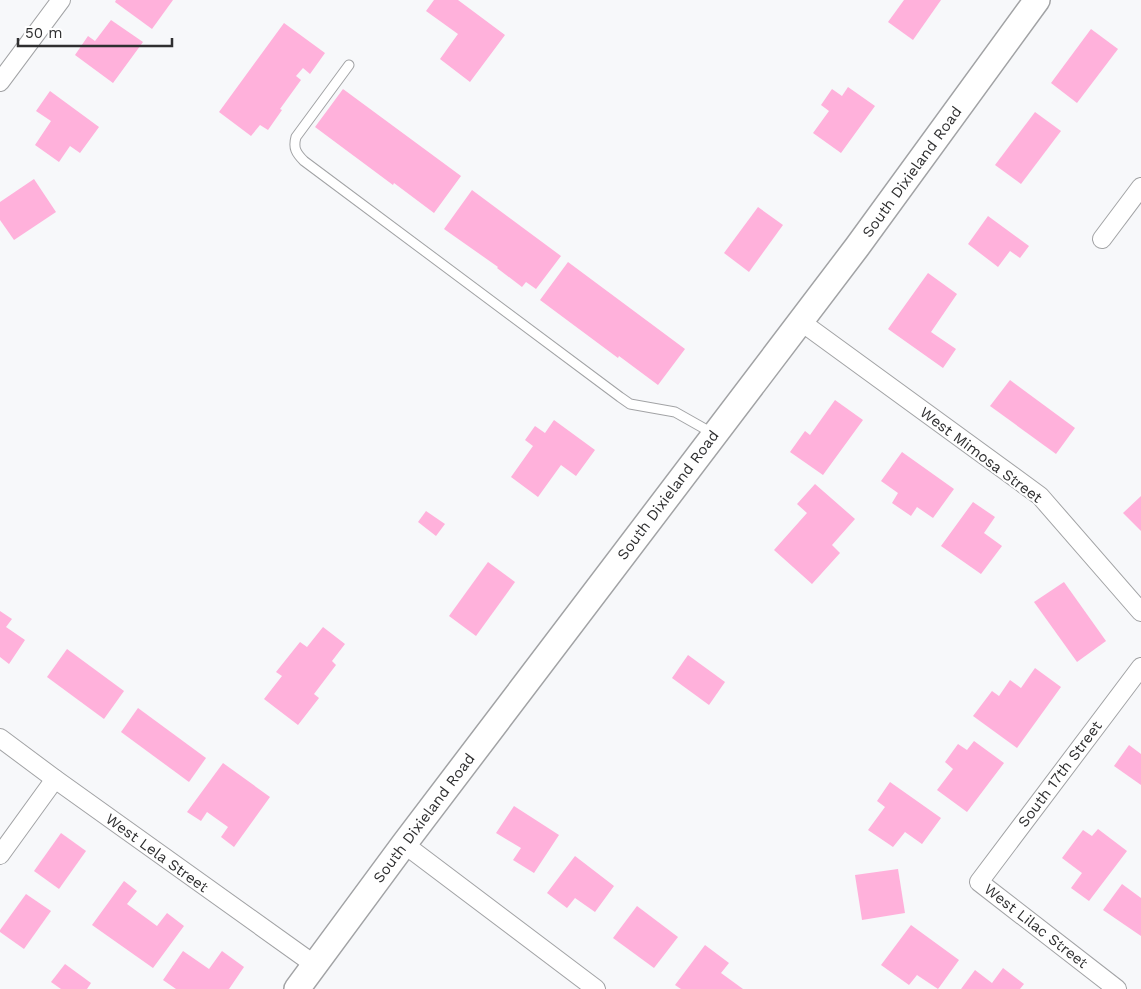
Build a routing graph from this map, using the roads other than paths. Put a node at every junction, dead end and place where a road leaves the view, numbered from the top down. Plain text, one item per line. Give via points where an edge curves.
1 (61, 0) edge
2 (1037, 0) edge
3 (349, 65) dead end
4 (0, 82) edge
5 (1141, 187) edge
6 (1102, 239) dead end
7 (800, 321) junction
8 (715, 434) junction
9 (1141, 612) edge
10 (1141, 667) edge
11 (0, 738) edge
12 (54, 779) junction
13 (404, 844) junction
14 (0, 855) edge
15 (979, 882) joint
16 (315, 965) junction
17 (297, 989) edge
18 (596, 989) edge
19 (1117, 989) edge

1 - 4 street
2 - 7 main road, South Dixieland Road
3 - 8 lane via 296,137 296,153 630,404 675,412
5 - 6 street
7 - 8 main road, South Dixieland Road
7 - 9 street, West Mimosa Street via 1040,496
8 - 13 main road, South Dixieland Road
10 - 15 street, South 17th Street
11 - 12 street, West Lela Street
12 - 14 street
12 - 16 street, West Lela Street
13 - 16 main road, South Dixieland Road
13 - 18 street
15 - 19 street, West Lilac Street
16 - 17 main road, South Dixieland Road

